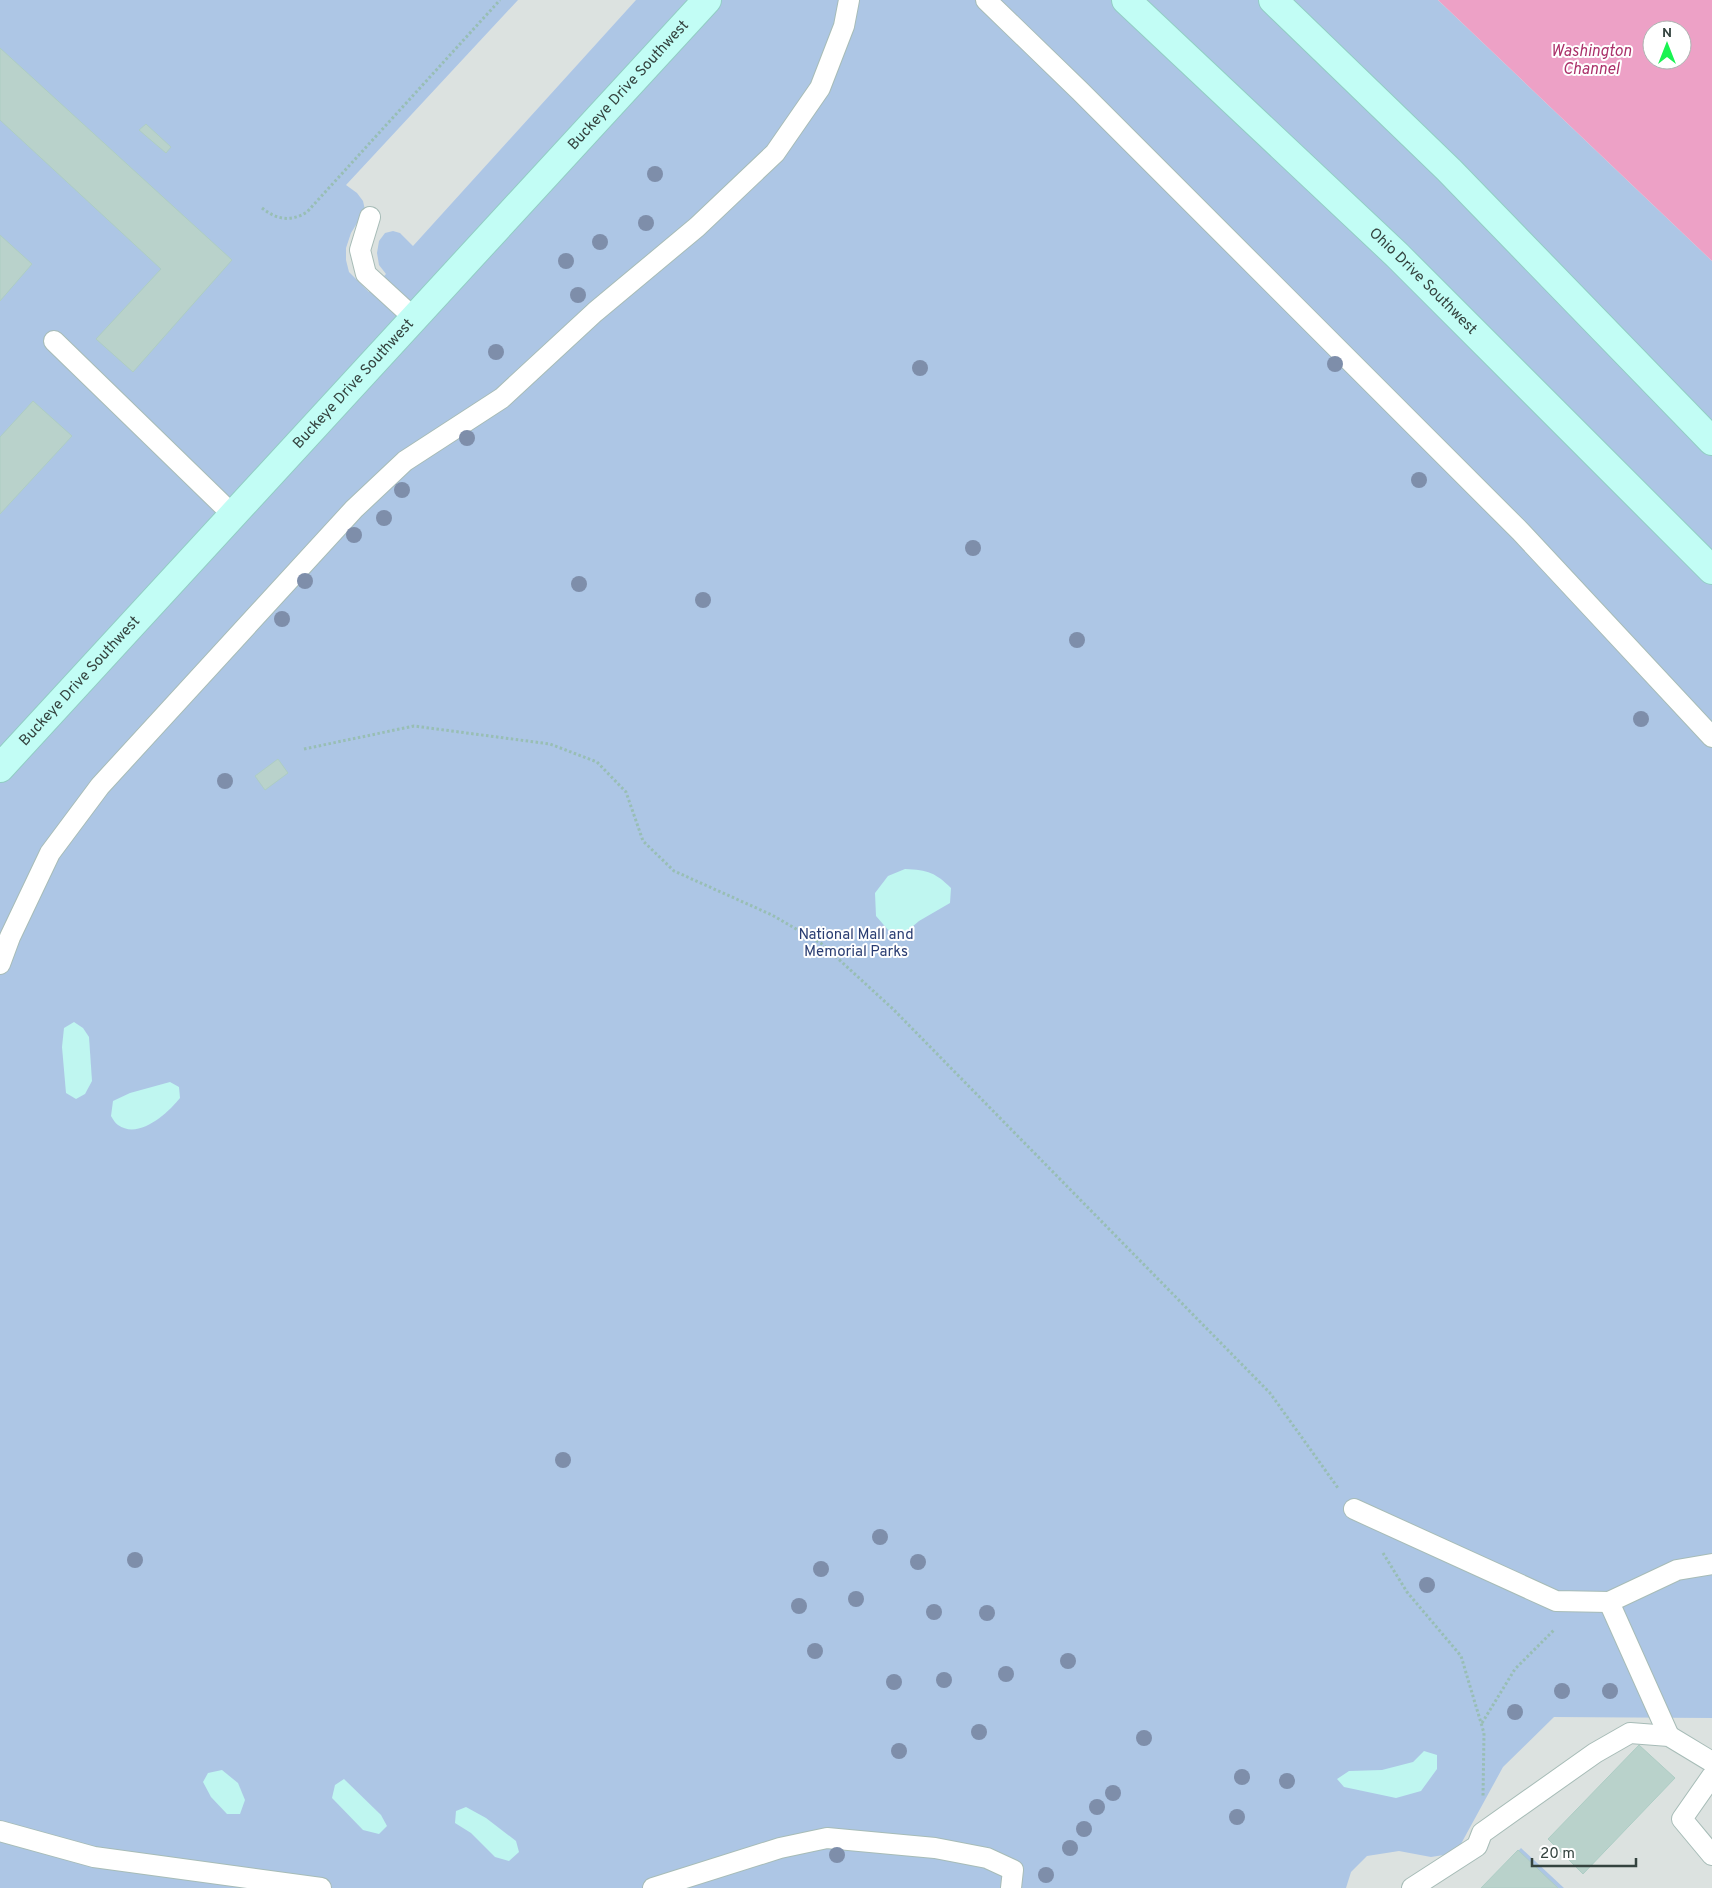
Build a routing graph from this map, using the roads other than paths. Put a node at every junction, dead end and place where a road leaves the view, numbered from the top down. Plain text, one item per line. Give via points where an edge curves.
1 (707, 0) edge
2 (850, 0) edge
3 (986, 0) edge
4 (1126, 0) edge
5 (1273, 0) edge
6 (370, 217) dead end
7 (414, 318) junction
8 (54, 340) dead end
9 (1712, 441) edge
10 (232, 514) junction
11 (1712, 570) edge
12 (1712, 737) edge
13 (0, 768) edge
14 (0, 964) edge
15 (1354, 1509) road end
16 (1712, 1564) edge
17 (1609, 1602) junction
18 (1670, 1736) junction
19 (1712, 1762) edge
20 (1712, 1776) edge
21 (0, 1831) edge
22 (1712, 1854) edge
23 (322, 1888) edge
24 (653, 1888) edge
25 (1011, 1888) edge
26 (1412, 1888) edge

1 - 7 street, Buckeye Drive Southwest
2 - 14 lane via 844,26 820,88 775,153 697,227 595,312 502,398 405,461 354,508 100,786 50,853
3 - 12 lane via 1521,532
4 - 11 street, Ohio Drive Southwest via 1397,255
5 - 9 street via 1449,170
6 - 7 lane via 360,250 366,274
7 - 10 street, Buckeye Drive Southwest
8 - 10 lane
10 - 13 street, Buckeye Drive Southwest
15 - 17 lane via 1556,1601
16 - 17 lane via 1677,1570
17 - 18 lane
18 - 19 lane
18 - 26 lane via 1630,1733 1596,1753 1482,1832 1477,1846
20 - 22 lane via 1682,1819
21 - 23 lane via 94,1857
24 - 25 lane via 780,1848 827,1838 935,1848 987,1858 1013,1870

